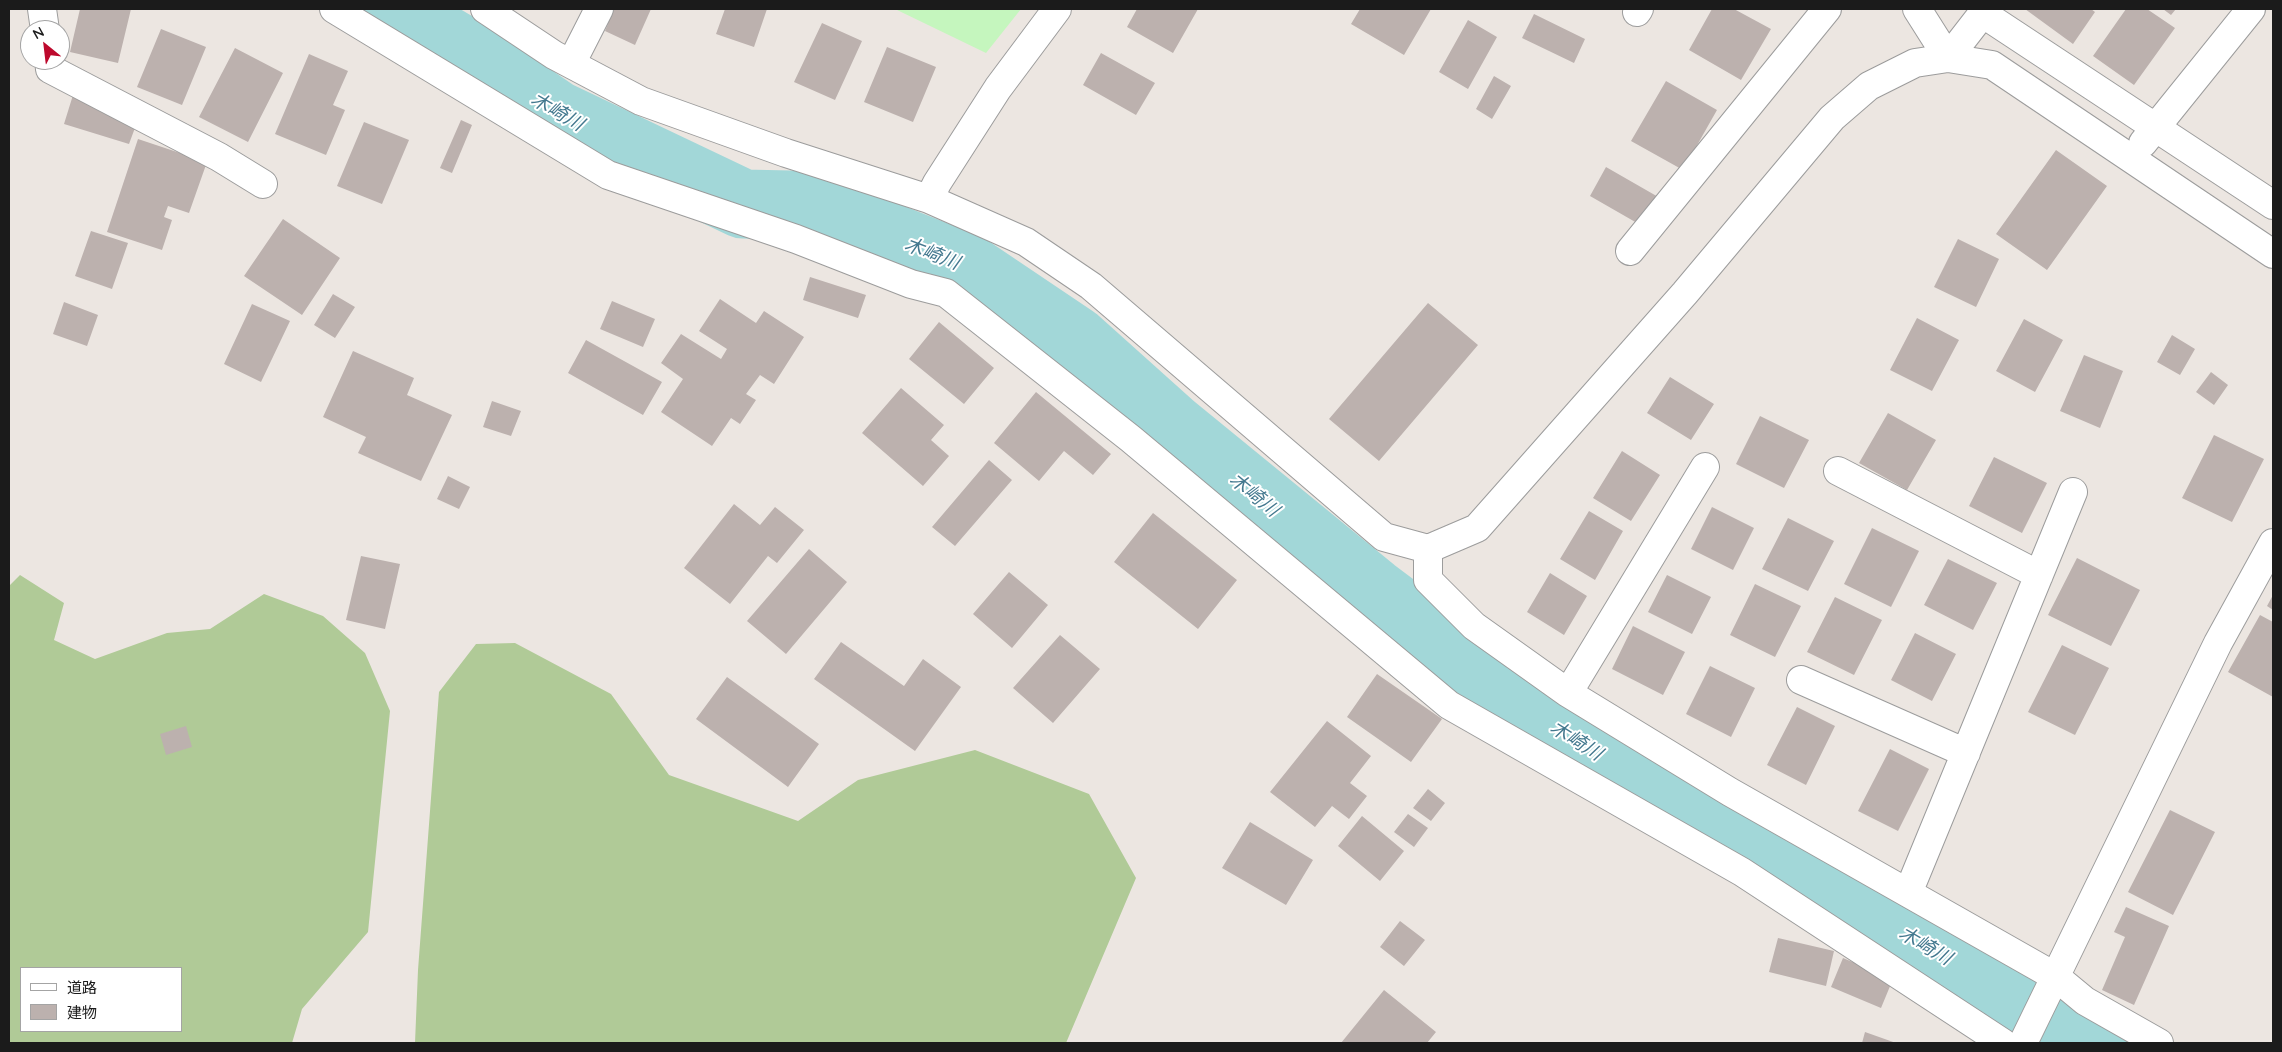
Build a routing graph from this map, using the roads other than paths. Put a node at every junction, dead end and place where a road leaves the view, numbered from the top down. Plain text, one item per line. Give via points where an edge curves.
1 (334, 9) edge
2 (486, 9) edge
3 (599, 9) edge
4 (1057, 9) edge
5 (1827, 9) edge
6 (1917, 9) edge
7 (2251, 9) edge
8 (1984, 11) edge
9 (1948, 58) junction
10 (571, 64) junction
11 (52, 70) edge
12 (2155, 128) junction
13 (2130, 157) junction
14 (263, 184) dead end
15 (929, 199) junction
16 (2273, 205) edge
17 (1630, 251) dead end
18 (2273, 254) edge
19 (1705, 467) dead end
20 (1838, 471) dead end
21 (2072, 492) dead end
22 (2273, 543) edge
23 (1428, 549) junction
24 (2039, 575) junction
25 (1801, 680) dead end
26 (1568, 694) junction
27 (1966, 753) junction
28 (1908, 893) junction
29 (2056, 977) junction
30 (2003, 1043) edge
31 (2023, 1043) edge
32 (2159, 1043) edge

1 - 30 street via 608,176 796,239 911,284 946,293 1138,446 1449,705 1742,872
2 - 10 street
3 - 10 street
4 - 15 street via 998,88
5 - 17 street
6 - 9 street
7 - 12 street
8 - 9 street
8 - 12 street
9 - 13 street via 1992,65
9 - 23 street via 1915,63 1869,86 1832,118 1685,293 1477,528
10 - 15 street via 641,100 786,153
11 - 14 street via 220,156
12 - 13 street
12 - 16 street
13 - 18 street
15 - 23 street via 1026,242 1091,286 1384,537
19 - 26 street
20 - 24 street
21 - 24 street
22 - 29 street via 2214,652
23 - 26 street via 1428,580 1474,626
24 - 27 street
25 - 27 street
26 - 28 street via 1730,792
27 - 28 street
28 - 29 street
29 - 31 street
29 - 32 street via 2084,1001

